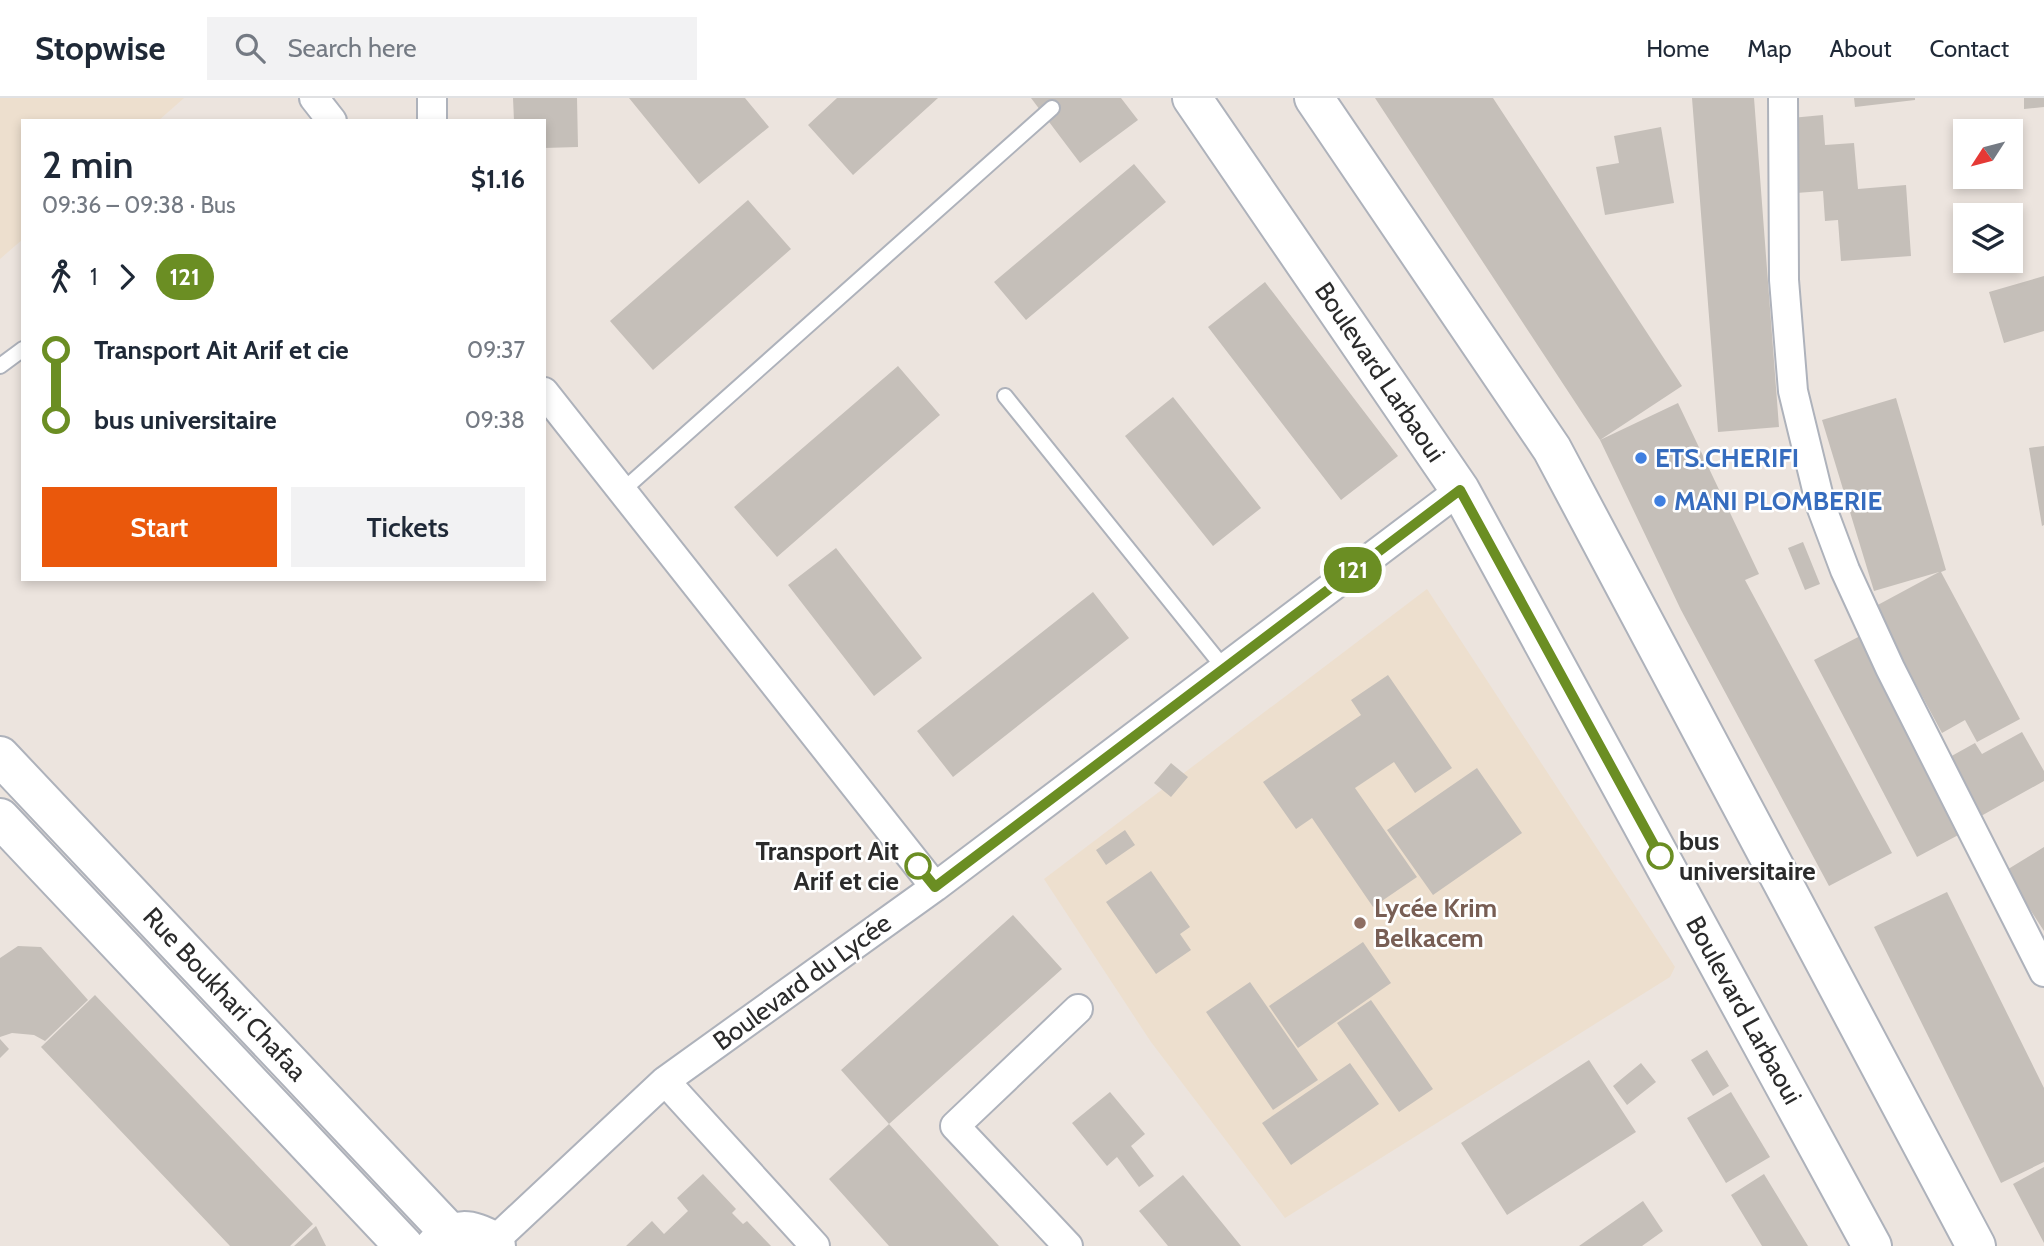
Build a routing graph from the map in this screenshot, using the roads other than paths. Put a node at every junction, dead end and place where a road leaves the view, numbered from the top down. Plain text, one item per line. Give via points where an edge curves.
1 (432, 98) edge
2 (1192, 98) edge
3 (1314, 98) edge
4 (1783, 98) edge
5 (1052, 108) dead end
6 (432, 119) edge
7 (21, 350) edge
8 (0, 366) edge
9 (546, 395) edge
10 (1005, 396) dead end
11 (1460, 490) junction
12 (622, 491) junction
13 (1224, 668) junction
14 (0, 756) edge
15 (1, 822) edge
16 (935, 887) junction
17 (2044, 972) edge
18 (1079, 1009) dead end
19 (665, 1082) junction
20 (442, 1239) edge
21 (495, 1243) edge
22 (404, 1246) edge
23 (815, 1246) edge
24 (1068, 1246) edge
25 (1872, 1246) edge
26 (1976, 1246) edge

1 - 6 street
2 - 11 main road, Boulevard Larbaoui
3 - 26 main road via 1552,449
4 - 17 street via 1784,280 1793,391 1821,506 1890,668
5 - 12 lane
7 - 8 lane
9 - 12 street
10 - 13 lane
11 - 13 street, Boulevard du Lycée
11 - 25 main road, Boulevard Larbaoui
12 - 16 street
13 - 16 street, Boulevard du Lycée
14 - 20 main road, Rue Boukhari Chafaa
15 - 22 main road, Rue Boukhari Chafaa
16 - 19 street, Boulevard du Lycée
18 - 24 street via 955,1126
19 - 21 street, Boulevard du Lycée
19 - 23 street
20 - 21 main road via 473,1230

